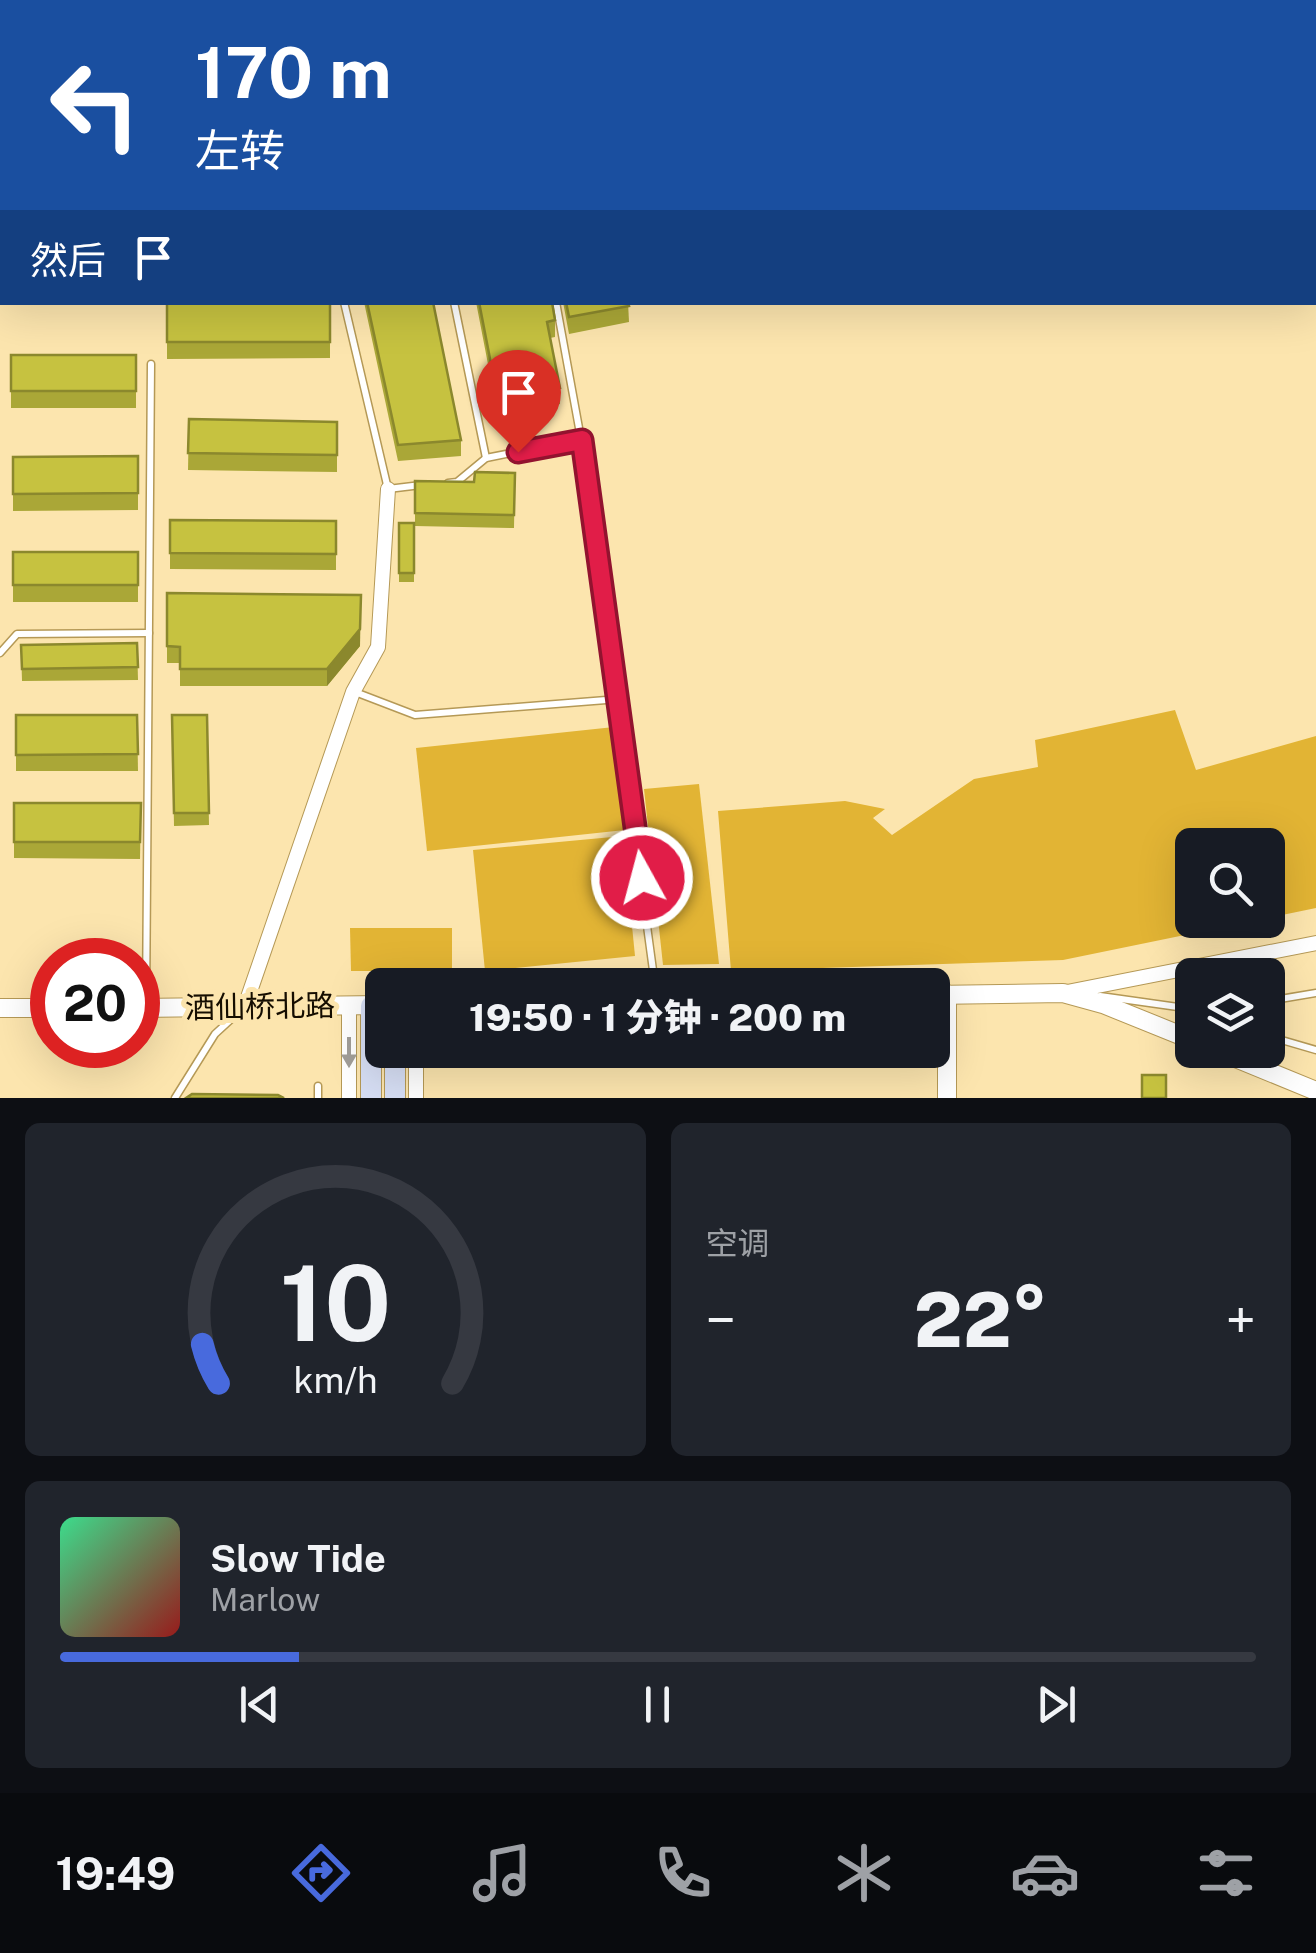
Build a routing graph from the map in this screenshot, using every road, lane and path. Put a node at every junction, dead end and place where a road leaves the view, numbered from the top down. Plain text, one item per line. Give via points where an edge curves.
1 (345, 305) edge
2 (455, 305) edge
3 (557, 305) edge
4 (151, 364) dead end
5 (582, 440) junction
6 (486, 458) junction
7 (440, 484) edge
8 (422, 485) edge
9 (388, 488) junction
10 (149, 633) junction
11 (0, 653) edge
12 (353, 692) junction
13 (619, 699) junction
14 (143, 938) edge
15 (1316, 943) edge
16 (654, 968) edge
17 (1316, 992) edge
18 (1063, 993) junction
19 (950, 994) edge
20 (1285, 998) edge
21 (245, 1006) junction
22 (349, 1006) junction
23 (365, 1006) edge
24 (1175, 1007) edge
25 (0, 1008) edge
26 (30, 1008) edge
27 (160, 1008) edge
28 (1175, 1033) edge
29 (1285, 1041) edge
30 (1316, 1050) edge
31 (374, 1068) edge
32 (395, 1068) edge
33 (416, 1068) edge
34 (945, 1068) edge
35 (1259, 1068) edge
36 (318, 1086) dead end
37 (1316, 1092) edge
38 (175, 1098) edge
39 (318, 1098) edge
40 (348, 1098) edge
41 (372, 1098) edge
42 (394, 1098) edge
43 (416, 1098) edge
44 (947, 1098) edge

1 - 9 lane
2 - 6 lane
3 - 5 lane
4 - 10 lane
5 - 6 lane
5 - 13 lane
6 - 7 lane via 457,482
8 - 9 lane
9 - 12 street via 378,646
10 - 11 lane via 17,634
10 - 14 lane
12 - 13 lane via 416,715
12 - 21 street
13 - 16 lane
15 - 18 street
17 - 20 lane
18 - 19 street
18 - 24 lane
18 - 28 street
21 - 22 street, 酒仙桥北路
21 - 27 street, 酒仙桥北路
21 - 38 lane via 215,1034
22 - 23 street, 酒仙桥北路
22 -> 40 street
25 - 26 street
29 - 30 lane
31 - 41 main road
32 - 42 main road
33 - 43 street
34 - 44 street
35 - 37 street
36 - 39 lane

